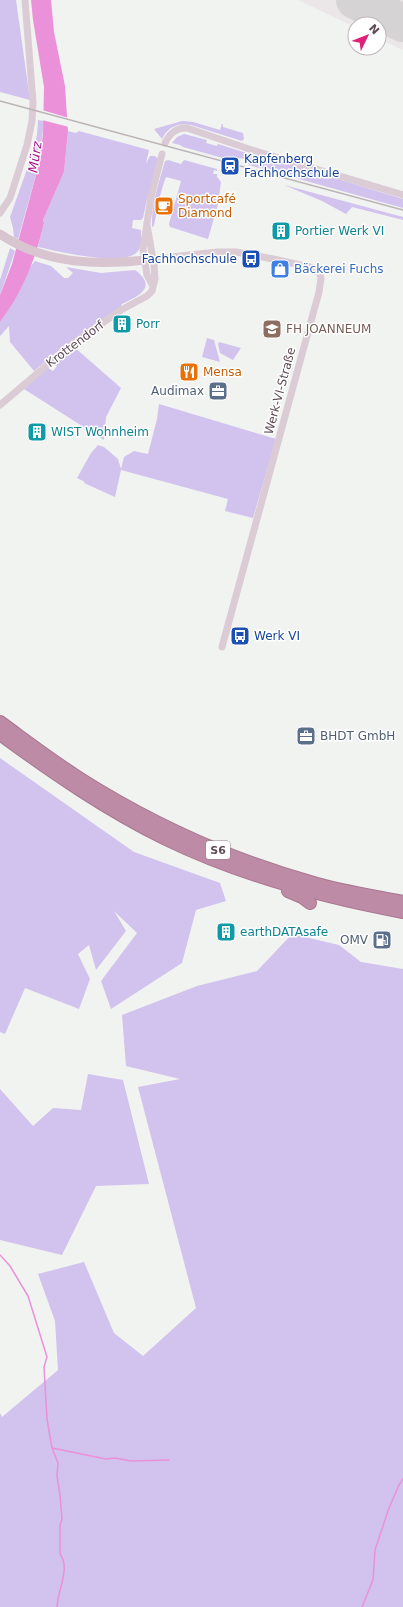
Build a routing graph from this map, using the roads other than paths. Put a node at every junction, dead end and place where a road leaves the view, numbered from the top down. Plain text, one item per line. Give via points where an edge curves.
1 (25, 0) edge
2 (166, 143) dead end
3 (162, 154) dead end
4 (403, 195) edge
5 (0, 213) edge
6 (4, 237) edge
7 (148, 259) junction
8 (0, 405) edge
9 (222, 646) dead end
10 (0, 722) edge
11 (0, 734) edge
12 (265, 878) junction
13 (403, 902) edge
14 (310, 903) dead end
15 (403, 912) edge

1 - 5 street via 34,102 32,121 10,198
2 - 4 street via 173,132 187,128
3 - 7 street, Krottendorf via 150,197 144,241
6 - 7 main road, Werk-VI-Straße via 49,257 98,263
7 - 8 street, Krottendorf via 147,275 153,287 147,296 121,310 67,348
7 - 9 street, Werk-VI-Straße via 210,252 236,252 314,268 321,278
10 - 13 highway, S6 via 100,791 169,829 242,860 318,885
11 - 12 highway, S6 via 96,800 166,839
12 - 14 highway via 278,888 294,893
12 - 15 highway, S6 via 299,889

